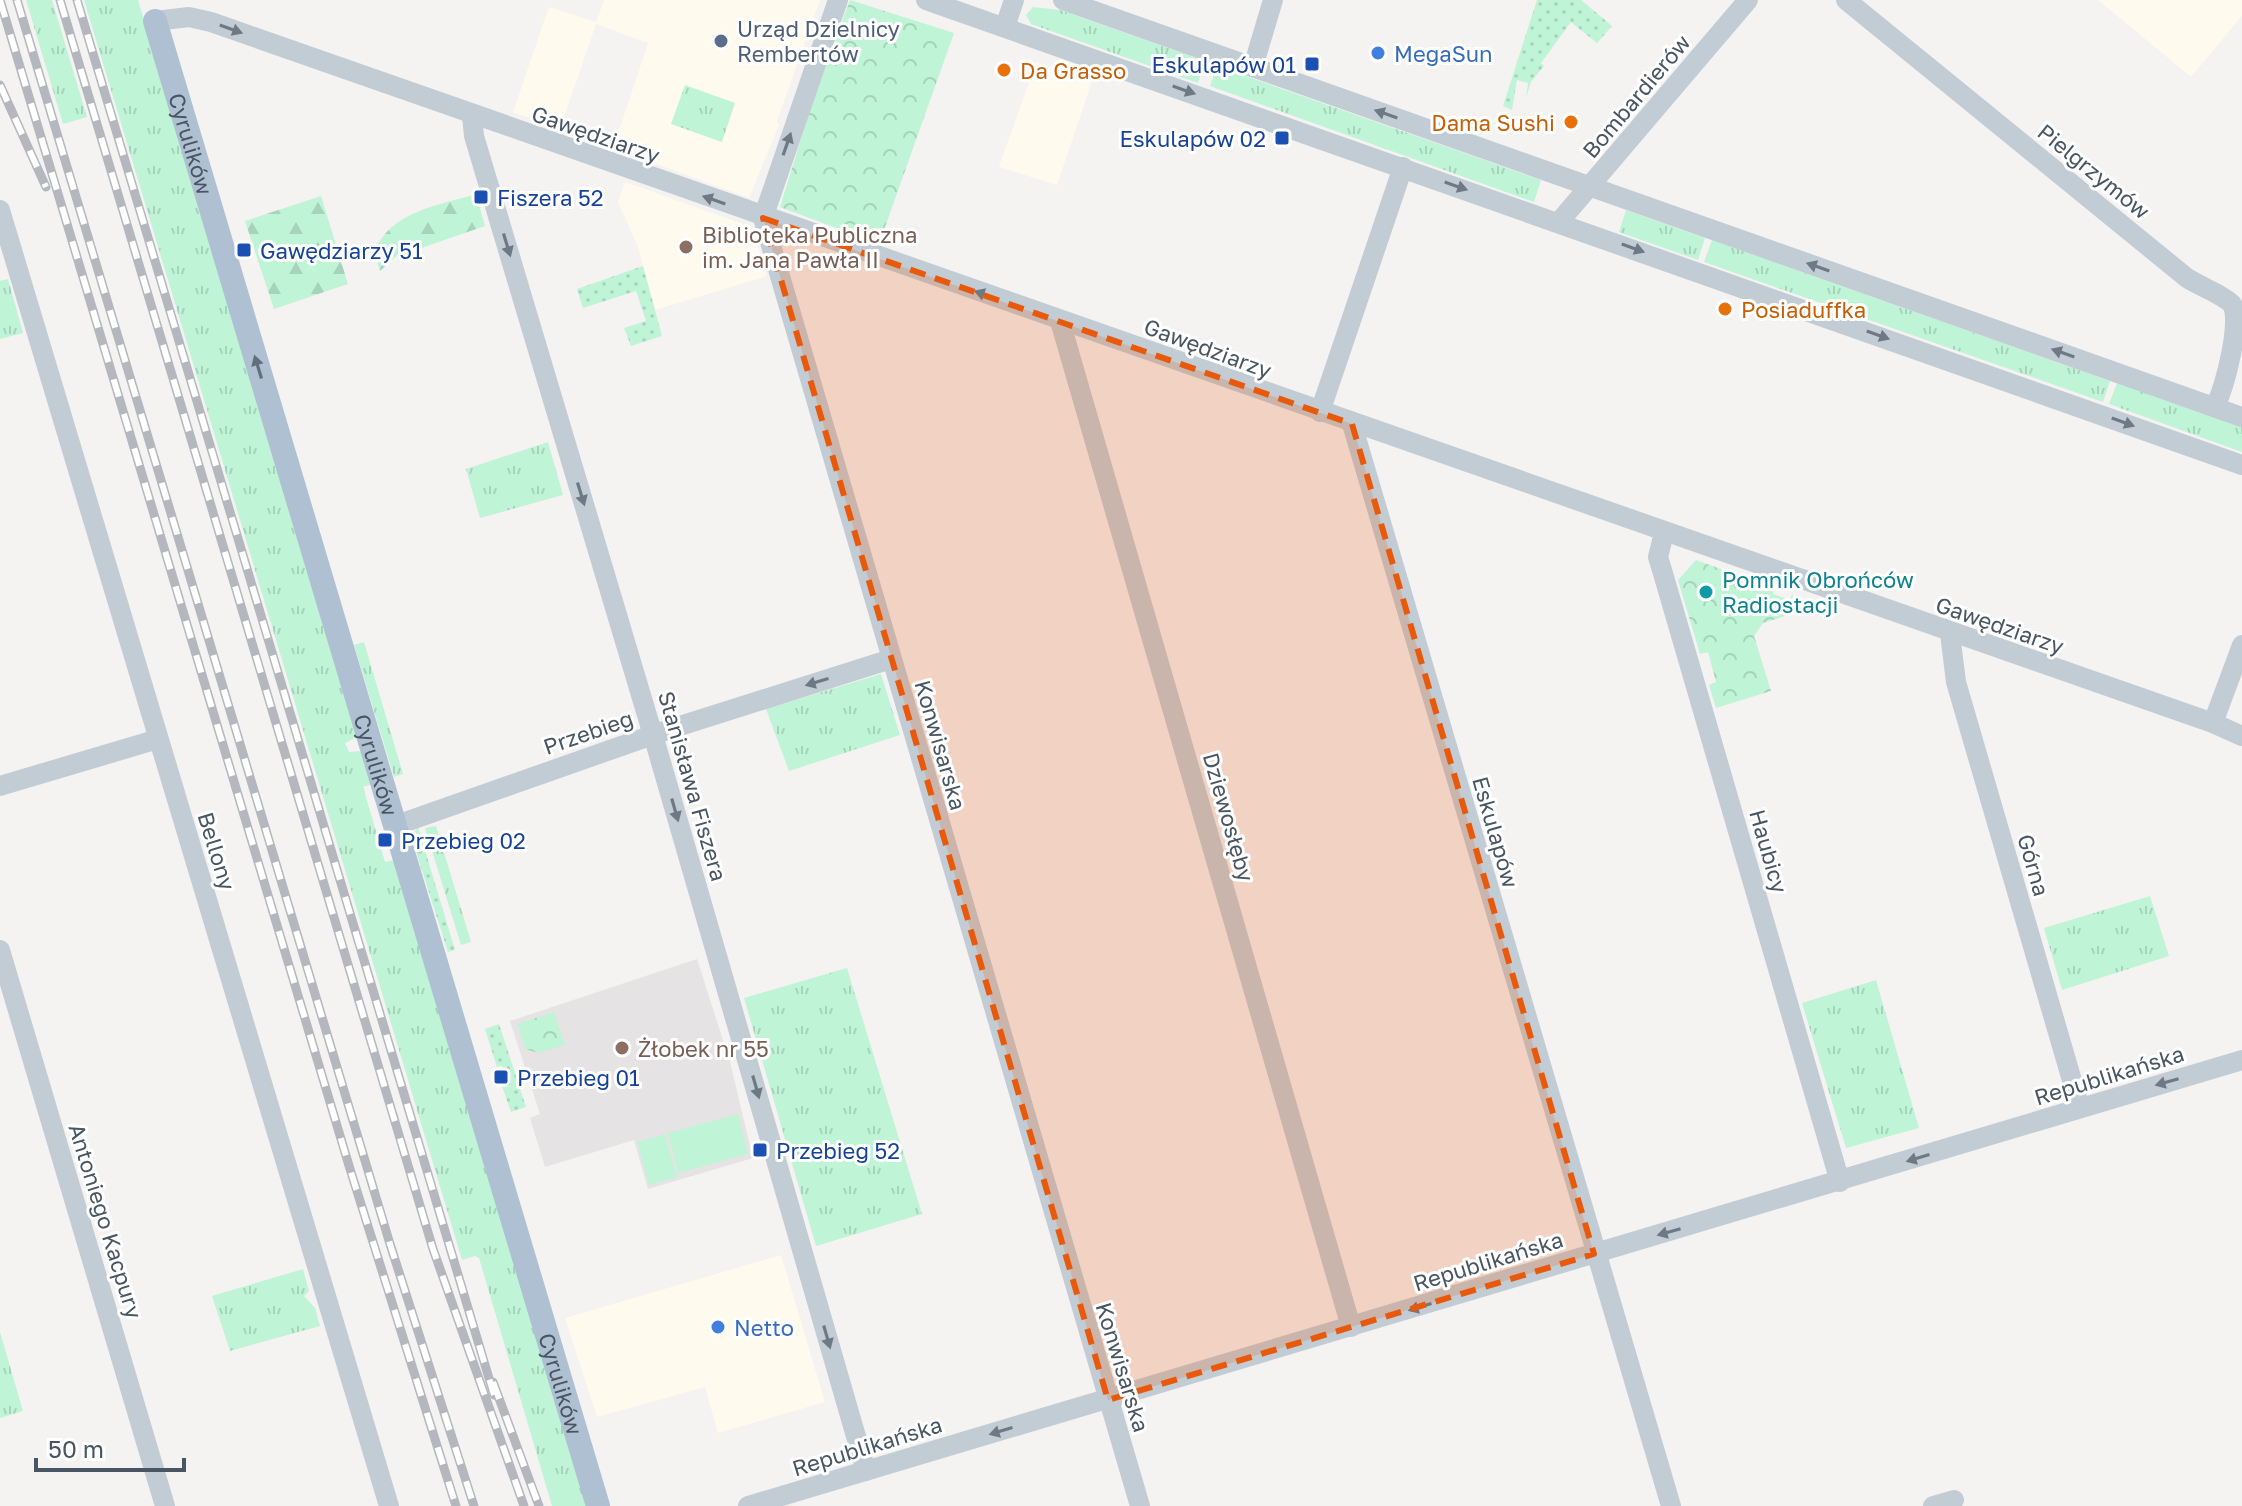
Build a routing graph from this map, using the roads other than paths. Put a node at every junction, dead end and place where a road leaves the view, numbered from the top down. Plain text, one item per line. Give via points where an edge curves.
1 (838, 0) edge
2 (926, 0) edge
3 (1014, 0) edge
4 (1063, 0) edge
5 (1273, 0) edge
6 (1748, 0) edge
7 (1846, 0) edge
8 (155, 21) joint
9 (1005, 27) junction
10 (1253, 67) junction
11 (472, 116) junction
12 (1403, 167) junction
13 (1591, 187) junction
14 (0, 210) edge
15 (763, 218) junction
16 (1559, 222) junction
17 (1060, 321) junction
18 (2215, 407) junction
19 (1320, 412) junction
20 (2242, 417) edge
21 (1352, 424) junction
22 (2242, 465) edge
23 (1664, 533) junction
24 (1950, 634) junction
25 (2242, 645) edge
26 (891, 659) junction
27 (2213, 723) junction
28 (653, 735) junction
29 (158, 739) junction
30 (2241, 739) edge
31 (0, 786) edge
32 (394, 826) junction
33 (0, 950) edge
34 (2242, 1060) edge
35 (2080, 1108) junction
36 (1840, 1182) junction
37 (1594, 1254) junction
38 (1351, 1327) junction
39 (1108, 1400) junction
40 (866, 1471) junction
41 (1954, 1500) dead end
42 (165, 1506) edge
43 (389, 1506) edge
44 (598, 1506) edge
45 (748, 1506) edge
46 (1140, 1506) edge
47 (1671, 1506) edge
48 (1933, 1506) edge

15 -> 1 street
2 - 9 street
3 - 9 street
4 - 10 street
5 - 10 street
6 - 13 street, Bombardierów
7 - 18 street, Pielgrzymów via 2187,278 2232,304 2240,323
8 -> 11 street, Gawędziarzy via 189,17 211,22
32 -> 8 main road, Cyrulików
9 -> 12 street
13 -> 10 street
15 -> 11 street, Gawędziarzy
11 -> 28 street, Stanisława Fiszera
12 -> 16 street
12 - 19 street
13 - 16 street, Bombardierów
18 -> 13 street
14 - 29 street, Bellony
17 -> 15 street, Gawędziarzy
15 - 26 street, Konwisarska
16 -> 22 street
17 - 19 street, Gawędziarzy
17 - 38 street, Dziewosłęby
18 - 20 street
19 - 21 street, Gawędziarzy
21 - 23 street, Gawędziarzy
21 - 37 street, Eskulapów
23 - 24 street, Gawędziarzy
23 - 36 street, Haubicy via 1658,557
24 - 27 street, Gawędziarzy
24 - 35 street, Górna via 1956,682
25 - 27 street
26 -> 28 street, Przebieg
26 - 39 street, Konwisarska
27 - 30 street, Gawędziarzy
28 - 32 street, Przebieg
28 -> 40 street, Stanisława Fiszera
29 - 31 street
29 - 43 street, Bellony
32 - 44 main road, Cyrulików
33 - 42 street, Antoniego Kacpury
34 -> 35 street, Republikańska
35 -> 36 street, Republikańska
36 -> 37 street, Republikańska
37 -> 38 street, Republikańska
37 - 47 street, Eskulapów
38 - 39 street, Republikańska
39 -> 40 street, Republikańska
39 - 46 street, Konwisarska
40 - 45 street, Republikańska
41 - 48 street

